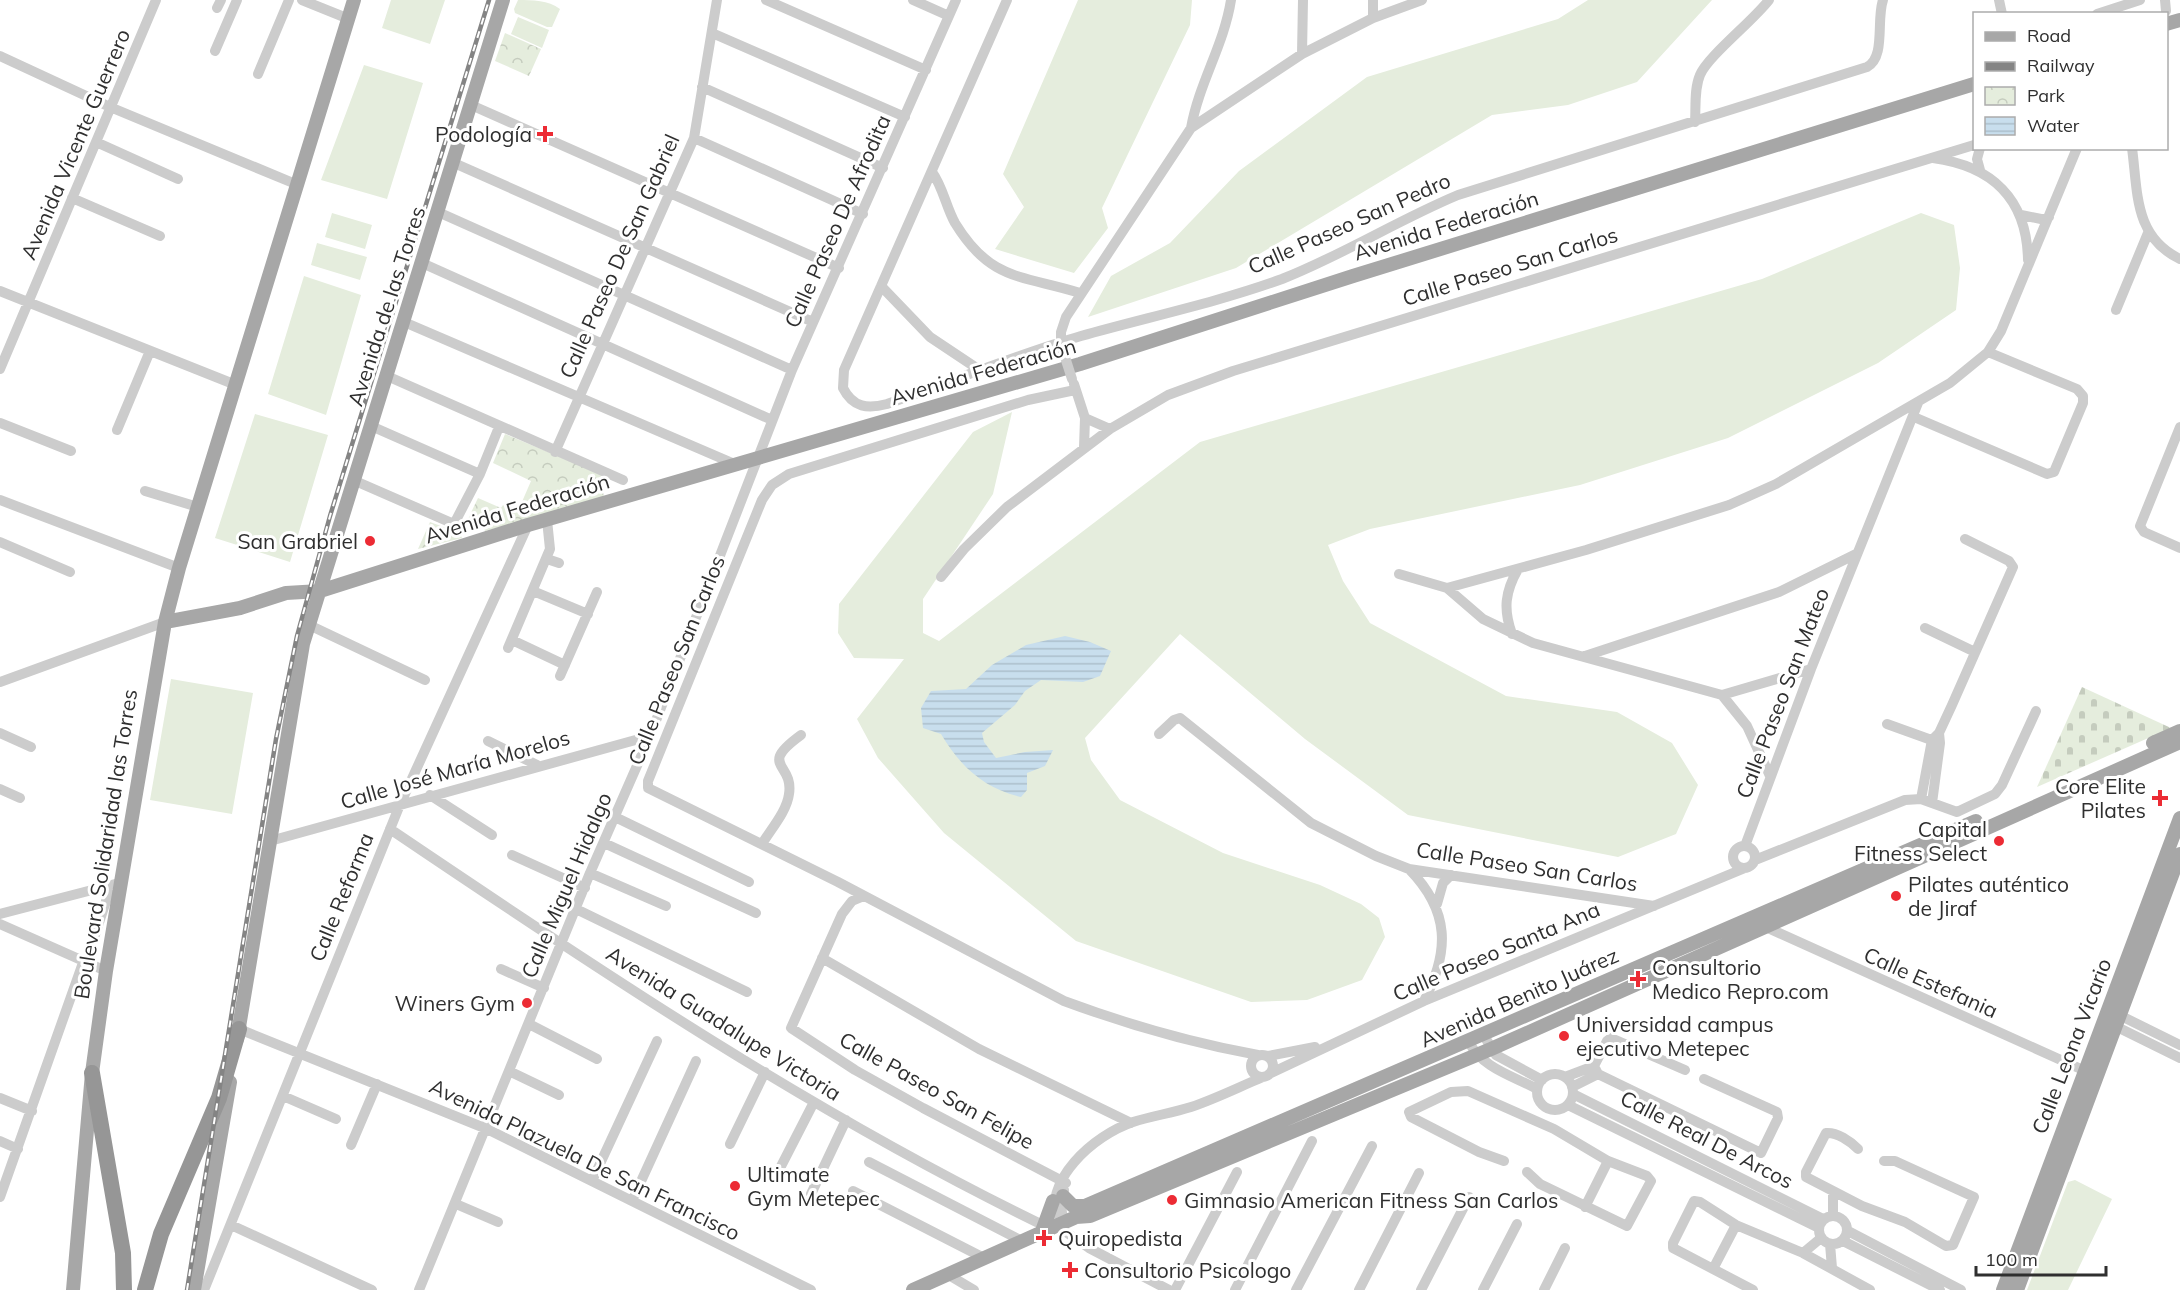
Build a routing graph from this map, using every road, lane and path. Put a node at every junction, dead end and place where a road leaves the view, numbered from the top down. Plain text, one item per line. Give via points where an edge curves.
1 (156, 0) edge
2 (237, 0) edge
3 (290, 0) edge
4 (302, 0) edge
5 (354, 0) edge
6 (503, 0) edge
7 (717, 0) edge
8 (766, 0) edge
9 (913, 0) edge
10 (956, 0) edge
11 (1007, 0) edge
12 (1232, 0) edge
13 (1303, 0) edge
14 (1373, 0) edge
15 (1422, 0) edge
16 (1769, 0) edge
17 (1883, 0) edge
18 (2140, 0) edge
19 (2103, 12) edge
20 (950, 16) junction
21 (1373, 18) junction
22 (349, 19) junction
23 (712, 33) junction
24 (215, 51) dead end
25 (1302, 54) junction
26 (0, 56) edge
27 (926, 70) junction
28 (258, 74) dead end
29 (1973, 84) edge
30 (702, 87) junction
31 (471, 105) junction
32 (110, 107) junction
33 (905, 117) junction
34 (1695, 122) junction
35 (1191, 128) junction
36 (694, 138) junction
37 (96, 142) junction
38 (1973, 145) edge
39 (1979, 150) edge
40 (2076, 150) edge
41 (2132, 150) edge
42 (1930, 158) junction
43 (454, 163) junction
44 (884, 168) junction
45 (1980, 170) junction
46 (932, 172) junction
47 (178, 179) dead end
48 (298, 185) junction
49 (670, 193) junction
50 (72, 198) junction
51 (438, 212) junction
52 (863, 214) junction
53 (2021, 215) junction
54 (2049, 217) junction
55 (2148, 233) junction
56 (160, 236) dead end
57 (646, 246) junction
58 (2180, 259) edge
59 (422, 264) junction
60 (2028, 266) junction
61 (839, 268) junction
62 (881, 286) junction
63 (0, 291) edge
64 (1080, 293) junction
65 (625, 296) junction
66 (30, 303) junction
67 (2116, 310) dead end
68 (404, 322) junction
69 (813, 322) junction
70 (1059, 343) junction
71 (602, 345) junction
72 (150, 351) junction
73 (1988, 352) junction
74 (0, 369) edge
75 (792, 370) junction
76 (981, 371) junction
77 (387, 376) junction
78 (1074, 384) junction
79 (236, 385) junction
80 (579, 397) junction
81 (1918, 403) junction
82 (1914, 417) junction
83 (1084, 418) junction
84 (772, 420) junction
85 (0, 423) edge
86 (370, 426) junction
87 (499, 427) junction
88 (2180, 427) edge
89 (1110, 429) junction
90 (117, 430) dead end
91 (1084, 448) junction
92 (71, 451) dead end
93 (555, 452) junction
94 (757, 459) junction
95 (737, 465) junction
96 (480, 474) junction
97 (353, 480) junction
98 (623, 480) dead end
99 (145, 491) dead end
100 (0, 500) edge
101 (198, 507) junction
102 (547, 520) junction
103 (528, 525) junction
104 (1965, 539) dead end
105 (0, 542) edge
106 (2180, 548) edge
107 (1856, 554) junction
108 (547, 559) junction
109 (559, 563) dead end
110 (179, 568) junction
111 (1518, 569) junction
112 (70, 572) dead end
113 (1399, 574) dead end
114 (941, 577) dead end
115 (1447, 588) junction
116 (320, 591) junction
117 (533, 591) junction
118 (597, 592) dead end
119 (588, 614) junction
120 (165, 622) junction
121 (309, 625) junction
122 (1925, 628) dead end
123 (1512, 634) junction
124 (1976, 652) junction
125 (1585, 656) junction
126 (565, 665) junction
127 (1811, 669) junction
128 (560, 676) dead end
129 (425, 680) dead end
130 (0, 682) edge
131 (1722, 695) junction
132 (2036, 711) dead end
133 (1887, 724) dead end
134 (2180, 731) edge
135 (0, 733) edge
136 (1159, 734) dead end
137 (801, 735) dead end
138 (650, 736) junction
139 (1937, 739) junction
140 (488, 741) dead end
141 (2180, 742) edge
142 (31, 747) dead end
143 (537, 765) junction
144 (1770, 776) junction
145 (0, 789) edge
146 (430, 795) junction
147 (20, 798) dead end
148 (1927, 801) junction
149 (399, 807) junction
150 (615, 817) junction
151 (2180, 818) edge
152 (390, 829) junction
153 (492, 835) dead end
154 (270, 841) junction
155 (604, 843) junction
156 (762, 844) junction
157 (1744, 846) junction
158 (2180, 854) edge
159 (512, 855) dead end
160 (1734, 860) junction
161 (1755, 860) junction
162 (1745, 868) junction
163 (1409, 869) junction
164 (590, 873) junction
165 (1451, 875) junction
166 (1713, 880) junction
167 (749, 882) dead end
168 (838, 882) junction
169 (115, 884) junction
170 (585, 888) junction
171 (864, 896) junction
172 (1437, 904) junction
173 (666, 906) dead end
174 (1654, 906) junction
175 (576, 909) junction
176 (756, 913) dead end
177 (0, 914) edge
178 (842, 914) junction
179 (1758, 922) junction
180 (0, 924) edge
181 (92, 944) dead end
182 (561, 944) junction
183 (822, 958) junction
184 (84, 960) junction
185 (501, 969) dead end
186 (106, 971) junction
187 (544, 988) junction
188 (747, 992) dead end
189 (1424, 1001) junction
190 (2112, 1018) junction
191 (529, 1024) junction
192 (239, 1029) junction
193 (1484, 1036) junction
194 (657, 1041) dead end
195 (1469, 1042) junction
196 (1327, 1045) junction
197 (2180, 1045) edge
198 (1491, 1049) junction
199 (301, 1052) junction
200 (1475, 1055) junction
201 (2180, 1058) edge
202 (597, 1059) dead end
203 (696, 1061) dead end
204 (1257, 1061) junction
205 (1596, 1070) junction
206 (1685, 1070) dead end
207 (511, 1072) junction
208 (765, 1072) junction
209 (92, 1073) junction
210 (2090, 1073) junction
211 (1266, 1076) junction
212 (1565, 1077) junction
213 (1704, 1078) dead end
214 (377, 1084) junction
215 (1540, 1084) junction
216 (1573, 1090) junction
217 (1223, 1094) junction
218 (559, 1095) dead end
219 (283, 1096) junction
220 (0, 1098) edge
221 (814, 1102) junction
222 (1540, 1103) junction
223 (1568, 1105) junction
224 (1553, 1111) junction
225 (32, 1112) junction
226 (1526, 1116) junction
227 (336, 1119) dead end
228 (846, 1120) junction
229 (1131, 1123) junction
230 (487, 1129) junction
231 (1554, 1129) junction
232 (0, 1141) edge
233 (1312, 1141) dead end
234 (730, 1144) dead end
235 (351, 1145) dead end
236 (1372, 1146) dead end
237 (18, 1149) junction
238 (1858, 1149) dead end
239 (1504, 1161) dead end
240 (1608, 1161) junction
241 (1884, 1161) dead end
242 (869, 1162) dead end
243 (1237, 1172) dead end
244 (1527, 1172) dead end
245 (1419, 1173) dead end
246 (776, 1176) dead end
247 (3, 1180) edge
248 (592, 1181) junction
249 (1062, 1187) junction
250 (853, 1191) dead end
251 (1833, 1192) junction
252 (811, 1194) dead end
253 (0, 1197) edge
254 (1469, 1197) dead end
255 (632, 1201) junction
256 (456, 1204) junction
257 (1085, 1206) junction
258 (1862, 1206) junction
259 (1585, 1207) junction
260 (498, 1222) dead end
261 (1517, 1224) dead end
262 (231, 1225) junction
263 (1736, 1225) junction
264 (1056, 1227) junction
265 (1828, 1227) junction
266 (1845, 1236) junction
267 (1024, 1242) junction
268 (1565, 1248) dead end
269 (1803, 1253) junction
270 (984, 1258) junction
271 (1832, 1268) junction
272 (1713, 1269) junction
273 (947, 1274) junction
274 (73, 1290) edge
275 (124, 1290) edge
276 (145, 1290) edge
277 (195, 1290) edge
278 (204, 1290) edge
279 (372, 1290) edge
280 (419, 1290) edge
281 (811, 1290) edge
282 (913, 1290) edge
283 (974, 1290) edge
284 (1169, 1290) edge
285 (1175, 1290) edge
286 (1235, 1290) edge
287 (1296, 1290) edge
288 (1359, 1290) edge
289 (1421, 1290) edge
290 (1483, 1290) edge
291 (1544, 1290) edge
292 (1753, 1290) edge
293 (1870, 1290) edge
294 (1940, 1290) edge
295 (1961, 1290) edge
296 (2003, 1290) edge
297 (2017, 1290) edge

1 - 32 street, Avenida Vicente Guerrero
2 - 24 street
3 - 28 street
4 - 22 street
5 - 22 main road
6 - 31 main road, Avenida de las Torres
7 - 23 street, Calle Paseo De San Gabriel
8 - 27 street
9 - 20 street
10 - 20 street, Calle Paseo De Afrodita
11 - 46 street, Calle Paseo San Pedro
12 - 35 street via 1199,92
13 - 25 street
14 - 21 street
15 - 21 street
16 - 34 street via 1706,66 1698,86
17 - 34 street, Calle Paseo San Pedro via 1878,21 1879,52 1873,64
18 - 19 street
20 - 27 street, Calle Paseo De Afrodita
21 - 25 street
22 - 48 main road
23 - 30 street, Calle Paseo De San Gabriel
23 - 33 street
25 - 35 street
26 - 32 street
27 - 33 street, Calle Paseo De Afrodita
29 - 94 main road, Avenida Federación via 1080,364
30 - 36 street, Calle Paseo De San Gabriel
30 - 44 street
31 - 43 main road, Avenida de las Torres
31 - 49 street
32 - 37 street, Avenida Vicente Guerrero
32 - 48 street
33 - 44 street, Calle Paseo De Afrodita
34 - 70 street, Calle Paseo San Pedro via 1458,195 1281,279
35 - 64 street
36 - 49 street, Calle Paseo De San Gabriel
36 - 52 street
37 - 47 street
37 - 50 street, Avenida Vicente Guerrero
38 - 42 street, Calle Paseo San Carlos
39 - 45 street
40 - 54 street
41 - 55 street
42 - 45 street
42 - 89 street, Calle Paseo San Carlos via 1233,371 1168,395
43 - 51 main road, Avenida de las Torres
43 - 57 street
44 - 52 street, Calle Paseo De Afrodita
45 - 53 street via 1995,181
46 - 62 street, Calle Paseo San Pedro
46 - 64 street via 953,219 980,255 1016,277
48 - 79 main road
49 - 57 street, Calle Paseo De San Gabriel
49 - 61 street
50 - 56 street
50 - 66 street, Avenida Vicente Guerrero
51 - 59 main road, Avenida de las Torres
51 - 65 street
52 - 61 street, Calle Paseo De Afrodita
53 - 54 street
53 - 60 street via 2028,240
54 - 60 street
55 - 58 street via 2155,244
55 - 67 street
57 - 65 street, Calle Paseo De San Gabriel
57 - 69 street
59 - 68 main road, Avenida de las Torres
59 - 71 street
60 - 73 street
61 - 69 street, Calle Paseo De Afrodita
62 - 76 street via 930,337
62 - 76 street, Calle Paseo San Pedro via 844,370 843,388 858,406 871,408
63 - 66 street
64 - 70 street via 1062,324
65 - 71 street, Calle Paseo De San Gabriel
65 - 75 street
66 - 72 street
66 - 74 street, Avenida Vicente Guerrero
68 - 77 main road, Avenida de las Torres
68 - 80 street
69 - 75 street, Calle Paseo De Afrodita
70 - 76 street, Calle Paseo San Pedro
70 - 78 street, bridge
71 - 80 street, Calle Paseo De San Gabriel
71 - 84 street
72 - 79 street
72 - 90 street
73 - 81 street via 1970,370
73 - 82 street via 2081,392 2083,403 2054,472 2047,474
75 - 84 street, Calle Paseo De Afrodita
77 - 86 main road, Avenida de las Torres
77 - 87 street
78 - 83 street
78 - 156 street, Calle Paseo San Carlos via 789,474 767,491 648,784 654,793
79 - 101 main road
80 - 93 street, Calle Paseo De San Gabriel
80 - 95 street
81 - 82 street, Calle Paseo San Mateo
81 - 111 street via 1753,495
82 - 107 street, Calle Paseo San Mateo
83 - 89 street
83 - 91 street
84 - 94 street, Calle Paseo De Afrodita
85 - 92 street
86 - 96 street
86 - 97 main road, Avenida de las Torres
87 - 93 street
87 - 96 street
88 - 106 street via 2140,526 2144,532
89 - 91 street, Calle Paseo San Carlos
91 - 114 street, Calle Paseo San Carlos via 987,525
93 - 98 street
94 - 95 main road, Avenida Federación
94 - 138 street, Calle Miguel Hidalgo
95 - 102 main road, Avenida Federación
96 - 97 street via 454,524
97 - 116 main road, Avenida de las Torres
99 - 101 street
100 - 110 street
101 - 110 main road
102 - 103 main road, Avenida Federación
102 - 108 street via 552,543
103 - 116 main road, Avenida Federación
103 - 149 street, Calle Reforma
104 - 124 street via 2009,561 2013,567
105 - 112 street
107 - 125 street, Calle Paseo San Mateo via 1779,592
107 - 127 street, Calle Paseo San Mateo
108 - 109 street
108 - 117 street
110 - 120 main road
111 - 115 street
111 - 123 street via 1505,608
113 - 115 street
115 - 123 street via 1484,619
116 - 120 main road, Avenida Federación via 286,593 240,608
116 - 121 main road, Avenida de las Torres
117 - 119 street
117 - 126 street via 510,644
118 - 119 street
119 - 126 street
120 - 130 street, Avenida Federación
120 - 169 main road, Boulevard Solidaridad las Torres
121 - 129 street
121 - 154 main road
122 - 124 street
123 - 125 street
124 - 139 street
125 - 131 street
126 - 128 street
127 - 131 street
127 - 144 street, Calle Paseo San Mateo
131 - 144 street via 1747,726
132 - 148 street via 1995,794 1957,812
133 - 139 street
134 - 179 main road, Avenida Benito Juárez
135 - 142 street
136 - 163 street, Calle Paseo San Carlos via 1180,718 1311,823
137 - 156 street via 781,750 779,758 790,786 789,797
138 - 143 street, Calle José María Morelos
138 - 150 street, Calle Miguel Hidalgo
139 - 148 street
140 - 143 street
141 - 179 main road, Avenida Benito Juárez
143 - 146 street, Calle José María Morelos
144 - 157 street, Calle Paseo San Mateo
145 - 147 street
146 - 149 street, Calle José María Morelos
146 - 153 street
148 - 161 street via 1905,800
149 - 152 street, Calle Reforma
149 - 154 street, Calle José María Morelos
150 - 155 street, Calle Miguel Hidalgo
150 - 167 street
151 - 190 main road, Calle Leona Vicario
152 - 182 street, Avenida Guadalupe Victoria
152 - 199 street, Calle Reforma
154 - 192 main road
155 - 164 street, Calle Miguel Hidalgo
155 - 176 street
156 - 168 street, Calle Paseo San Carlos
157 - 160 street via 1737,849
157 - 161 street via 1754,852
158 - 190 main road, Calle Leona Vicario
159 - 170 street
160 - 162 street
160 - 166 street, Calle Paseo Santa Ana
161 - 162 street
162 - 166 street, Calle Paseo Santa Ana
163 - 165 street, Calle Paseo San Carlos
163 - 172 street
164 - 170 street, Calle Miguel Hidalgo
164 - 173 street
165 - 172 street via 1443,883
165 - 174 street, Calle Paseo San Carlos
166 - 174 street, Calle Paseo Santa Ana
168 - 171 street, Calle Paseo San Carlos
168 - 178 street via 844,898
169 - 177 street
169 - 181 street
169 - 186 main road, Boulevard Solidaridad las Torres
170 - 175 street, Calle Miguel Hidalgo
171 - 178 street via 852,901
171 - 204 street, Calle Paseo San Carlos via 1064,1001
172 - 189 street via 1441,961
174 - 189 street, Calle Paseo Santa Ana
175 - 182 street, Calle Miguel Hidalgo
175 - 188 street
178 - 183 street
179 - 193 main road, Avenida Benito Juárez
179 - 198 main road, Avenida Benito Juárez
179 - 210 street, Calle Estefania
180 - 184 street
182 - 187 street, Calle Miguel Hidalgo
182 - 208 street, Avenida Guadalupe Victoria
183 - 229 street via 979,1050
183 - 249 street, Calle Paseo San Felipe via 791,1028 855,1070
184 - 186 street
184 - 225 street
185 - 187 street
186 - 209 main road, Boulevard Solidaridad las Torres
187 - 191 street, Calle Miguel Hidalgo
189 - 196 street, Calle Paseo Santa Ana
190 - 197 street
190 - 201 street
190 - 210 main road, Calle Leona Vicario
191 - 202 street
191 - 207 street, Calle Miguel Hidalgo
192 - 199 street, Avenida Plazuela De San Francisco
192 - 276 highway via 213,1115 161,1234
192 - 277 main road
193 - 195 main road, Avenida Benito Juárez
193 - 198 street
194 - 248 street
195 - 200 street
195 - 257 main road, Avenida Benito Juárez
196 - 204 street, Calle Paseo Santa Ana
196 - 211 street, Calle Paseo Santa Ana
198 - 200 main road, Avenida Benito Juárez
198 - 215 street
199 - 214 street, Avenida Plazuela De San Francisco
199 - 219 street, Calle Reforma
200 - 215 street
200 - 264 main road, Avenida Benito Juárez
203 - 255 street
204 - 211 street, Calle Paseo San Carlos
204 - 211 street via 1273,1067
204 - 217 street, Calle Paseo Santa Ana
205 - 206 street via 1606,1041 1611,1038
205 - 212 street
205 - 213 street via 1761,1153 1778,1118 1777,1112
205 - 216 street
207 - 218 street
207 - 230 street, Calle Miguel Hidalgo
208 - 221 street, Avenida Guadalupe Victoria
208 - 234 street
209 - 274 main road, Boulevard Solidaridad las Torres
209 - 275 highway, Boulevard Solidaridad las Torres via 123,1253
210 - 296 main road, Calle Leona Vicario
210 - 297 main road, Calle Leona Vicario
211 - 217 street, Calle Paseo Santa Ana
212 - 215 street via 1553,1074
212 - 216 street
214 - 230 street, Avenida Plazuela De San Francisco
214 - 235 street
215 - 222 street
216 - 223 street
216 - 265 street, Calle Real De Arcos
217 - 229 street, Calle Paseo Santa Ana
219 - 227 street
219 - 262 street, Calle Reforma via 273,1137
220 - 225 street
221 - 228 street, Avenida Guadalupe Victoria
221 - 246 street
222 - 224 street
222 - 226 street
223 - 224 street
223 - 265 street, Calle Real De Arcos
224 - 231 street
225 - 237 street
226 - 231 street
226 - 239 street via 1460,1090 1409,1112 1420,1122
228 - 252 street
228 - 264 street, Avenida Guadalupe Victoria
229 - 249 street, Calle Paseo Santa Ana via 1094,1144
230 - 248 street, Avenida Plazuela De San Francisco
230 - 256 street, Calle Miguel Hidalgo
231 - 240 street
232 - 237 street
233 - 286 street
236 - 287 street
237 - 247 street
238 - 251 street via 1832,1133 1823,1136 1805,1174
240 - 259 street
240 - 259 street via 1647,1176 1651,1184 1627,1226
241 - 258 street via 1895,1161 1972,1195 1974,1202 1949,1246 1905,1222
242 - 267 street
243 - 285 street
244 - 259 street via 1540,1184
245 - 288 street
247 - 253 street
248 - 255 street, Avenida Plazuela De San Francisco
249 - 257 main road via 1073,1206
249 - 264 main road
249 - 264 street
250 - 270 street
251 - 258 street
251 - 265 street
254 - 289 street
255 - 281 street, Avenida Plazuela De San Francisco
256 - 260 street
256 - 280 street, Calle Miguel Hidalgo
257 - 264 main road, Avenida Benito Juárez
258 - 265 street
261 - 290 street
262 - 278 street, Calle Reforma
262 - 279 street
263 - 269 street
263 - 272 street
263 - 272 street via 1700,1202 1692,1204 1672,1246
264 - 267 main road, Avenida Benito Juárez
264 - 284 street, Avenida Guadalupe Victoria
265 - 266 street
265 - 266 street
265 - 269 street
265 - 271 street
266 - 294 street
266 - 295 street
267 - 270 main road, Avenida Benito Juárez
268 - 291 street
269 - 271 street
270 - 273 main road, Avenida Benito Juárez
271 - 293 street
272 - 292 street
273 - 282 main road, Avenida Benito Juárez
273 - 283 street

